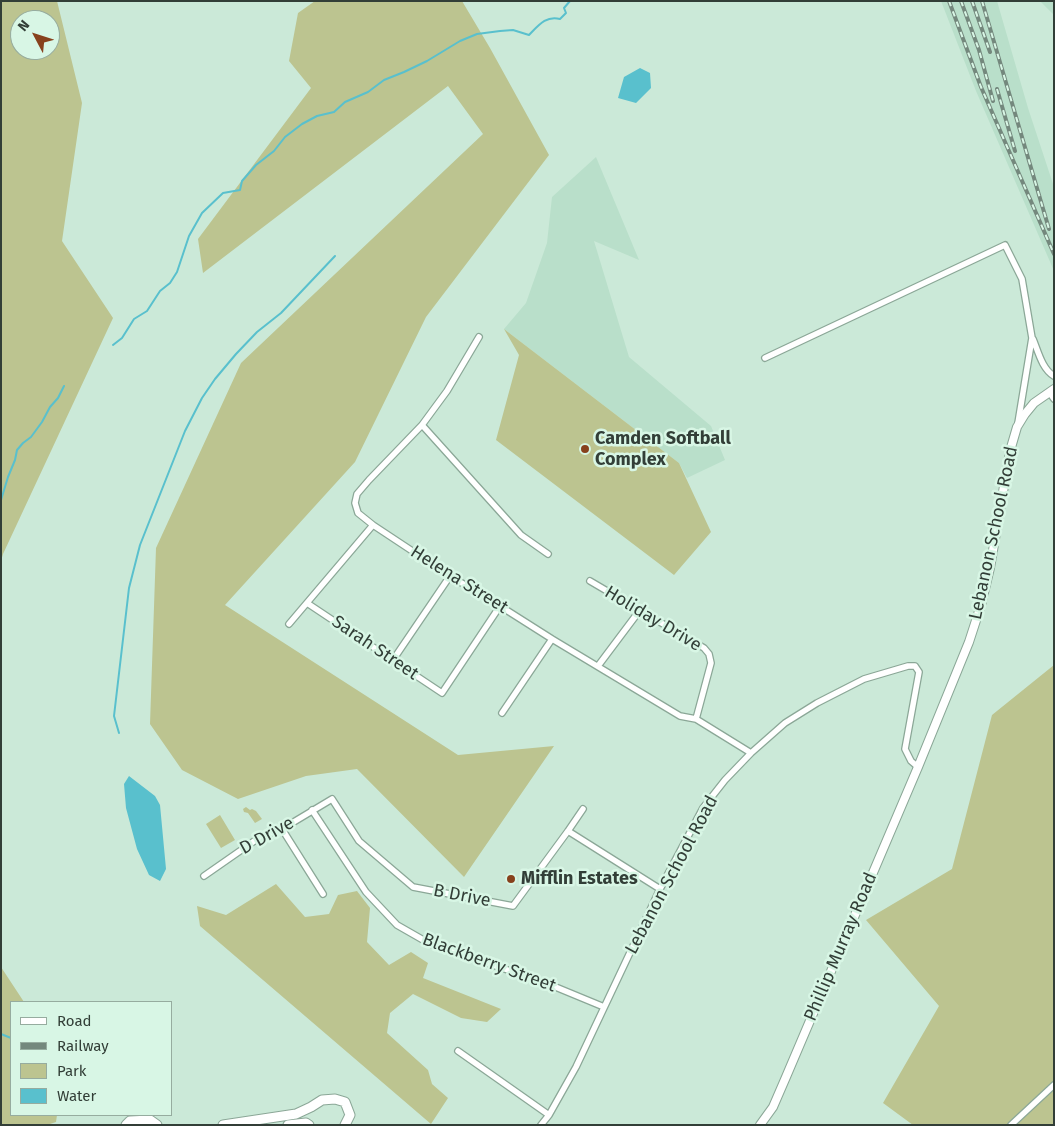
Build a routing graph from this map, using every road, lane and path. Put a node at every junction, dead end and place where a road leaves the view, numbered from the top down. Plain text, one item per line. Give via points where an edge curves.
1 (479, 337) dead end
2 (1032, 338) junction
3 (765, 358) dead end
4 (1054, 376) edge
5 (1052, 390) edge
6 (1054, 399) edge
7 (422, 425) junction
8 (1017, 427) junction
9 (373, 525) junction
10 (548, 554) dead end
11 (450, 576) junction
12 (590, 581) dead end
13 (307, 603) junction
14 (500, 606) junction
15 (640, 610) junction
16 (289, 624) dead end
17 (552, 639) junction
18 (392, 660) junction
19 (598, 666) junction
20 (502, 713) dead end
21 (696, 719) junction
22 (751, 753) junction
23 (918, 767) junction
24 (332, 799) joint
25 (583, 808) dead end
26 (312, 810) junction
27 (282, 829) junction
28 (568, 831) junction
29 (204, 876) dead end
30 (660, 889) junction
31 (323, 894) dead end
32 (604, 1007) junction
33 (458, 1051) dead end
34 (1054, 1085) edge
35 (549, 1115) junction
36 (126, 1125) edge
37 (157, 1125) edge
38 (223, 1125) edge
39 (288, 1125) edge
40 (309, 1125) edge
41 (345, 1125) edge
42 (541, 1125) edge
43 (760, 1125) edge
44 (1011, 1125) edge

1 - 7 street, Helena Street
2 - 3 street via 1022,279 1005,245
2 - 4 street via 1044,365
2 - 8 street
5 - 6 street
5 - 8 street, Lebanon School Road via 1034,403
7 - 9 street, Helena Street via 357,494 358,513
7 - 10 street via 521,535
8 - 23 street, Lebanon School Road via 981,606
9 - 11 street, Helena Street
9 - 13 street
11 - 14 street, Helena Street
11 - 18 street
12 - 15 street, Holiday Drive
13 - 16 street
13 - 18 street, Sarah Street
14 - 17 street, Helena Street
14 - 18 street, Sarah Street via 442,694
15 - 19 street
15 - 21 street, Holiday Drive via 709,654 711,663
17 - 19 street, Helena Street
17 - 20 street
19 - 21 street, Helena Street via 680,716
21 - 22 street, Helena Street
22 - 23 street, Lebanon School Road via 785,724 817,703 864,680 915,666 918,672 904,749 910,761
22 - 30 street, Lebanon School Road via 703,808
23 - 43 street, Phillip Murray Road via 773,1107
24 - 26 street, D Drive
24 - 28 street, B Drive via 359,841 413,887 513,906
25 - 28 street, B Drive
26 - 27 street, D Drive
26 - 32 street, Blackberry Street via 366,892 397,924 432,945 540,981
27 - 29 street, D Drive via 260,837
27 - 31 street
28 - 30 street
30 - 32 street, Lebanon School Road
32 - 35 street, Lebanon School Road
33 - 35 street
34 - 44 street
35 - 42 street, Lebanon School Road
36 - 37 main road via 130,1121 150,1120
38 - 41 main road via 296,1114 322,1100 335,1099 345,1102 350,1115
39 - 40 main road

